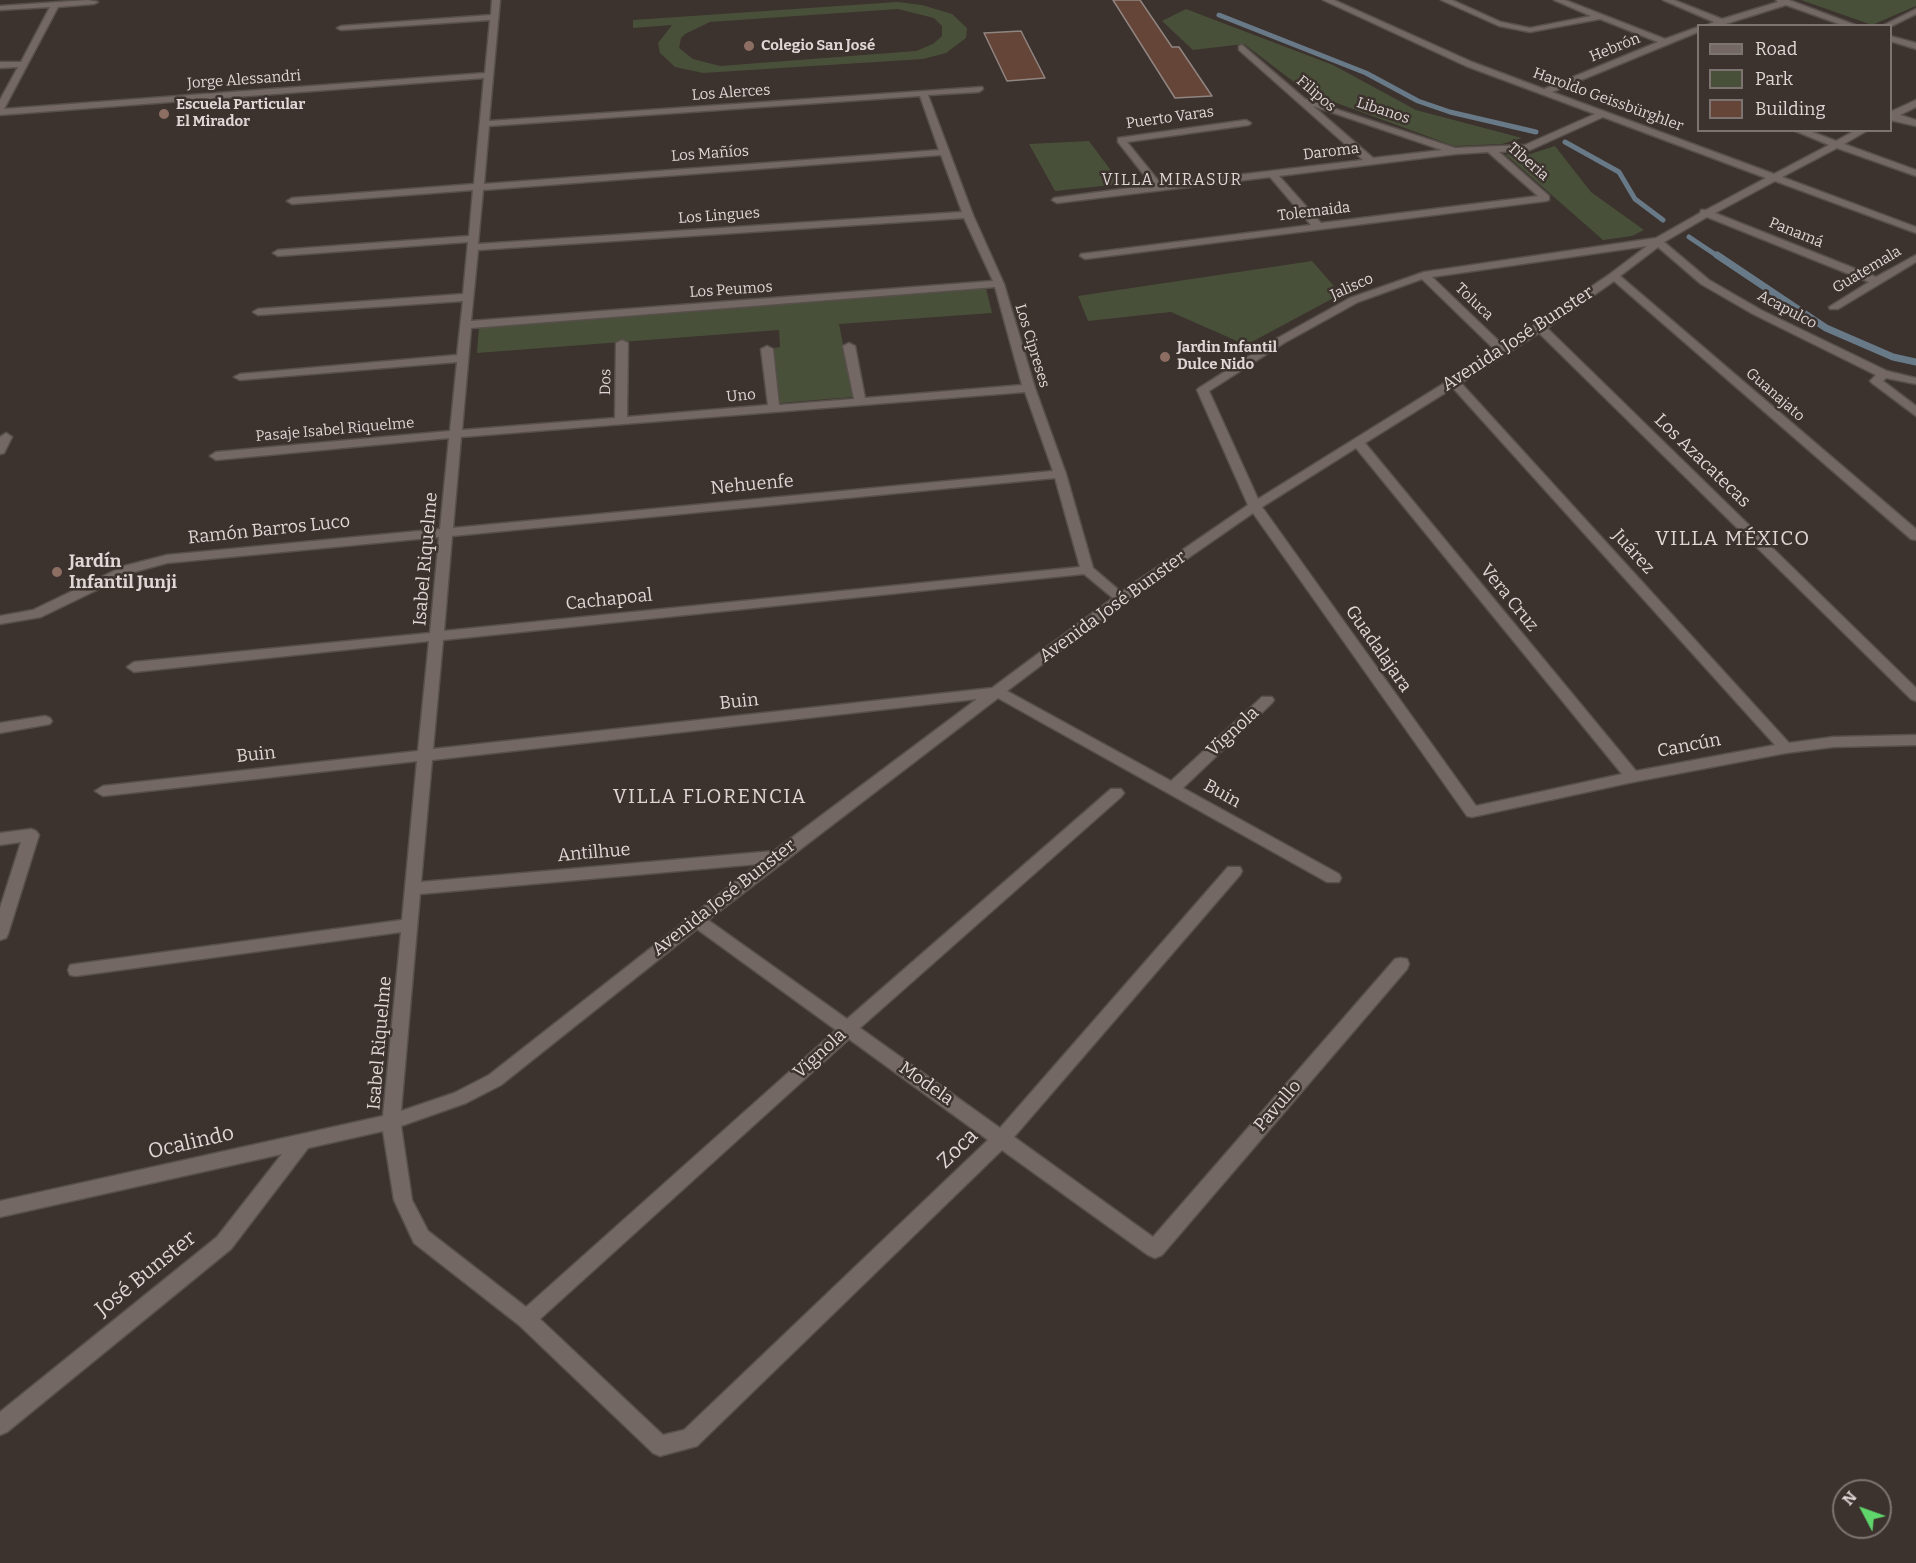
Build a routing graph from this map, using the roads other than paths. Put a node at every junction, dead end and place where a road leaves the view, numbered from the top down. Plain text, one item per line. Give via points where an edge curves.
1 (3, 0) edge
2 (496, 0) edge
3 (1327, 0) edge
4 (1445, 0) edge
5 (1558, 0) edge
6 (1667, 0) edge
7 (1784, 1) edge
8 (94, 2) dead end
9 (55, 5) junction
10 (0, 7) edge
11 (1916, 11) edge
12 (495, 17) junction
13 (1599, 17) junction
14 (1721, 21) junction
15 (1714, 24) edge
16 (1848, 24) edge
17 (1890, 24) edge
18 (341, 28) dead end
19 (1697, 29) edge
20 (1892, 39) edge
21 (1665, 42) junction
22 (1916, 46) edge
23 (1242, 48) dead end
24 (23, 64) junction
25 (0, 65) edge
26 (489, 75) junction
27 (979, 89) dead end
28 (1543, 92) junction
29 (923, 93) junction
30 (1301, 100) junction
31 (1916, 103) edge
32 (0, 110) edge
33 (1602, 114) junction
34 (1892, 115) edge
35 (1892, 116) edge
36 (1246, 123) dead end
37 (1916, 123) edge
38 (485, 124) junction
39 (1802, 132) edge
40 (1860, 132) edge
41 (1836, 145) junction
42 (1490, 149) junction
43 (1456, 151) junction
44 (944, 152) junction
45 (1371, 162) junction
46 (1916, 173) edge
47 (1273, 174) junction
48 (1774, 177) junction
49 (479, 186) junction
50 (1159, 188) junction
51 (1546, 198) joint
52 (1057, 200) dead end
53 (292, 201) dead end
54 (1704, 212) junction
55 (968, 215) junction
56 (1318, 227) junction
57 (1916, 230) edge
58 (1657, 241) junction
59 (474, 243) junction
60 (278, 253) dead end
61 (1085, 256) dead end
62 (1916, 258) edge
63 (1424, 275) junction
64 (1614, 276) junction
65 (1876, 281) junction
66 (999, 284) junction
67 (469, 297) junction
68 (1834, 307) dead end
69 (258, 312) dead end
70 (466, 325) junction
71 (1540, 328) junction
72 (622, 343) dead end
73 (849, 346) dead end
74 (767, 349) dead end
75 (1502, 351) junction
76 (463, 358) junction
77 (1884, 374) junction
78 (240, 377) dead end
79 (1453, 381) junction
80 (1916, 381) edge
81 (1029, 388) junction
82 (860, 402) junction
83 (774, 409) junction
84 (1916, 412) edge
85 (621, 421) junction
86 (456, 434) junction
87 (6, 437) dead end
88 (1359, 442) junction
89 (0, 450) edge
90 (216, 456) dead end
91 (1060, 474) junction
92 (1255, 506) junction
93 (447, 531) junction
94 (1916, 536) edge
95 (1087, 570) junction
96 (1121, 598) junction
97 (0, 620) edge
98 (437, 635) junction
99 (134, 667) dead end
100 (998, 692) junction
101 (1916, 696) edge
102 (1267, 700) dead end
103 (45, 721) dead end
104 (0, 728) edge
105 (1916, 741) edge
106 (1786, 748) junction
107 (425, 756) junction
108 (1633, 777) junction
109 (1172, 789) junction
110 (103, 791) dead end
111 (1116, 793) dead end
112 (1472, 812) joint
113 (0, 839) edge
114 (778, 856) junction
115 (1234, 871) dead end
116 (1333, 878) dead end
117 (413, 889) junction
118 (696, 920) junction
119 (410, 924) junction
120 (0, 934) edge
121 (1401, 964) dead end
122 (76, 970) dead end
123 (848, 1029) junction
124 (391, 1122) junction
125 (1002, 1138) junction
126 (303, 1142) junction
127 (0, 1209) edge
128 (1155, 1249) joint
129 (526, 1319) junction
130 (0, 1425) edge
131 (690, 1439) joint

1 - 10 street
2 - 12 street, Isabel Riquelme
3 - 28 street, Haroldo Geissbürghler via 1420,43
4 - 13 street via 1499,24 1530,30
5 - 13 street
6 - 14 street
7 - 14 street
7 - 16 street
8 - 9 street
9 - 10 street
9 - 24 street
11 - 17 street
12 - 18 street
12 - 26 street, Isabel Riquelme
13 - 21 street
14 - 15 street
19 - 21 street, Hebrón
20 - 22 street
21 - 28 street, Hebrón
23 - 30 street, Filipos
24 - 25 street
24 - 32 street
26 - 32 street, Jorge Alessandri
26 - 38 street, Isabel Riquelme
27 - 29 street, Los Alerces
28 - 33 street, Haroldo Geissbürghler
29 - 38 street, Los Alerces
29 - 44 street, Los Cipreses
30 - 43 street, Libanos
30 - 45 street, Filipos
31 - 34 street
33 - 42 street, Daroma via 1527,148
33 - 48 street, Haroldo Geissbürghler
35 - 37 street
36 - 50 street, Puerto Varas via 1121,140
38 - 49 street, Isabel Riquelme
39 - 41 street
40 - 41 street, Avenida José Bunster
41 - 46 street
41 - 48 street, Avenida José Bunster
42 - 43 street, Daroma
42 - 51 street, Tiberia
43 - 45 street, Daroma
44 - 49 street, Los Mañíos
44 - 55 street, Los Cipreses
45 - 47 street, Daroma
47 - 50 street, Daroma
47 - 56 street
48 - 54 street, Avenida José Bunster
48 - 57 street, Haroldo Geissbürghler
49 - 53 street
49 - 59 street, Isabel Riquelme
50 - 52 street, Daroma
51 - 56 street, Tolemaida
54 - 58 street, Avenida José Bunster
54 - 65 street, Panamá
55 - 59 street, Los Lingues
55 - 66 street, Los Cipreses
56 - 61 street, Tolemaida
58 - 63 street, Jalisco
58 - 64 street, Avenida José Bunster
58 - 77 street, Acapulco via 1706,282 1831,350
59 - 60 street
59 - 67 street, Isabel Riquelme
62 - 65 street, Guatemala
63 - 75 street, Toluca
63 - 92 street, Jalisco via 1354,300 1280,340 1203,390
64 - 71 street, Avenida José Bunster
64 - 94 street, Guanajato
65 - 68 street, Guatemala
66 - 70 street, Los Peumos
66 - 81 street, Los Cipreses
67 - 69 street
67 - 70 street, Isabel Riquelme
70 - 76 street, Isabel Riquelme
71 - 75 street, Avenida José Bunster
71 - 101 street, Los Azacatecas
72 - 85 street, Dos
73 - 82 street
74 - 83 street
75 - 79 street, Avenida José Bunster
76 - 78 street
76 - 86 street, Isabel Riquelme
77 - 80 street, Acapulco
77 - 84 street via 1876,381
79 - 88 street, Avenida José Bunster
79 - 106 street, Juárez
81 - 82 street, Uno
81 - 91 street, Los Cipreses
82 - 83 street, Uno
83 - 85 street, Uno
85 - 86 street, Uno
86 - 90 street, Pasaje Isabel Riquelme
86 - 93 street, Isabel Riquelme
87 - 89 street
88 - 92 street, Avenida José Bunster
88 - 108 street, Vera Cruz
91 - 93 street, Nehuenfe
91 - 95 street, Los Cipreses
92 - 96 street, Avenida José Bunster
92 - 112 street, Guadalajara
93 - 97 street, Ramón Barros Luco via 148,562 36,614
93 - 98 street, Isabel Riquelme
95 - 96 street
95 - 98 street, Cachapoal
96 - 100 street, Avenida José Bunster
98 - 99 street, Cachapoal
98 - 107 street, Isabel Riquelme
100 - 107 street, Buin
100 - 109 street, Buin
100 - 114 street, Avenida José Bunster
102 - 109 street, Vignola
103 - 104 street
105 - 106 street, Cancún via 1833,742
106 - 108 street, Cancún
107 - 110 street, Buin
107 - 117 street, Isabel Riquelme
108 - 112 street, Cancún
109 - 116 street, Buin
111 - 123 street, Vignola
113 - 120 street via 31,835
114 - 117 street, Antilhue
114 - 118 street, Avenida José Bunster
115 - 125 street, Zoca
117 - 119 street, Isabel Riquelme
118 - 123 street, Modela
118 - 124 street, Avenida José Bunster via 495,1080 460,1098
119 - 122 street
119 - 124 street, Isabel Riquelme
121 - 128 street, Pavullo
123 - 125 street, Modela
123 - 129 street, Vignola
124 - 126 street, Ocalindo
124 - 129 street, Isabel Riquelme via 403,1200 421,1237
125 - 128 street, Modela
125 - 131 street, Zoca
126 - 127 street, Ocalindo
126 - 130 street, José Bunster via 224,1243
129 - 131 street, Isabel Riquelme via 660,1446

